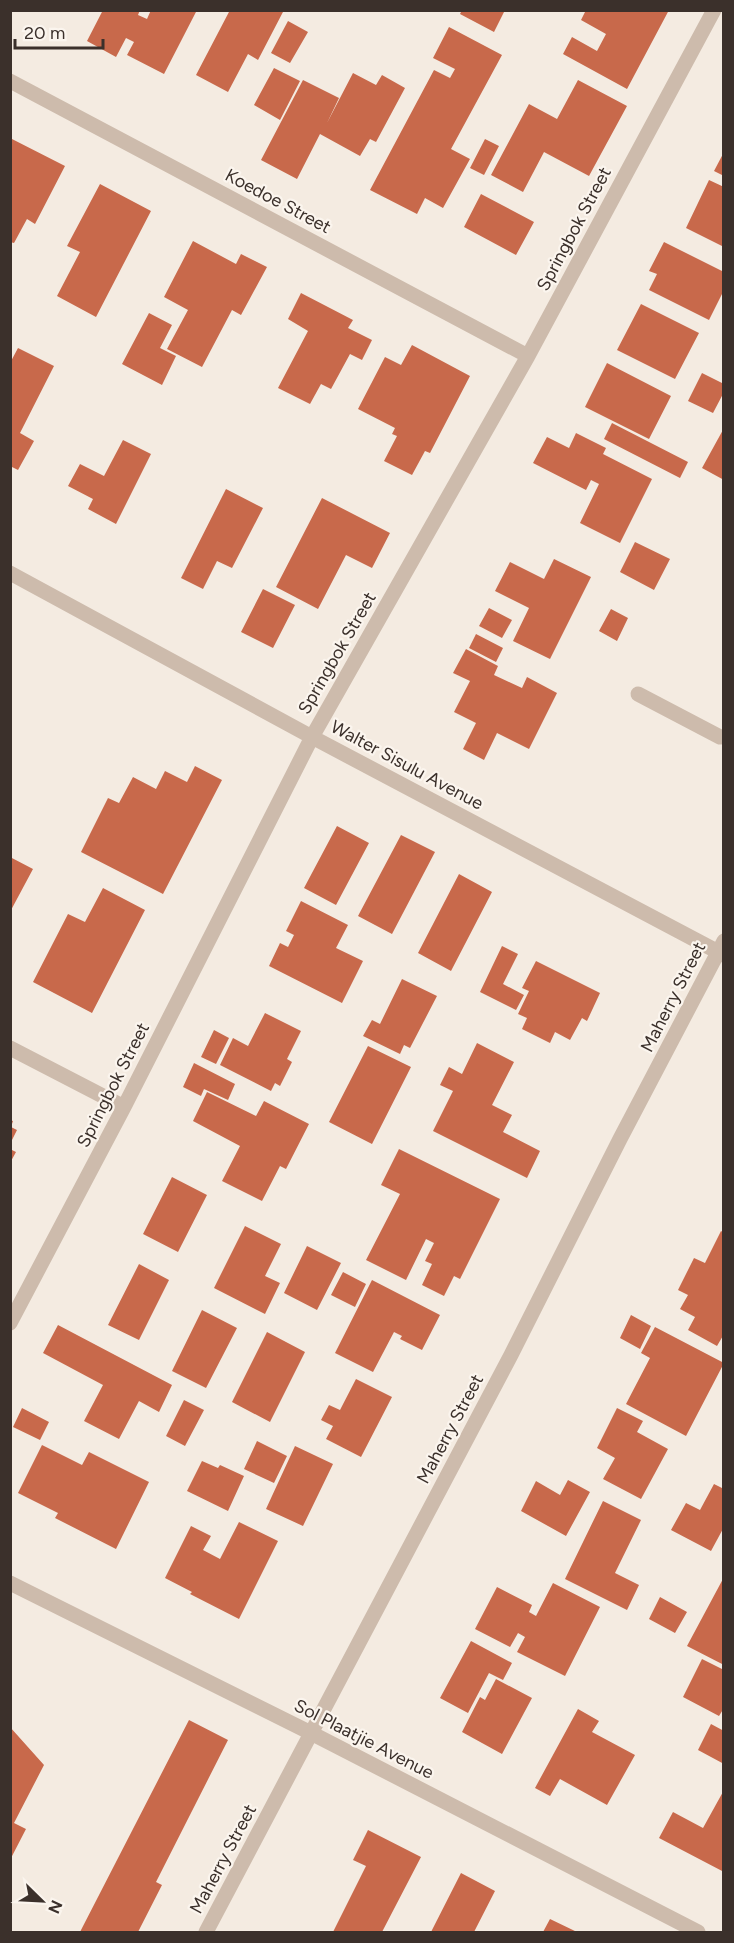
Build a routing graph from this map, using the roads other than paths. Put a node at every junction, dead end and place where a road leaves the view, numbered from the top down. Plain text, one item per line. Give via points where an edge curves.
1 (714, 10) edge
2 (10, 81) edge
3 (528, 356) junction
4 (10, 573) edge
5 (638, 694) dead end
6 (312, 737) junction
7 (720, 737) dead end
8 (722, 950) edge
9 (10, 1048) edge
10 (124, 1107) junction
11 (10, 1323) edge
12 (10, 1583) edge
13 (311, 1733) junction
14 (206, 1932) edge
15 (698, 1932) edge

1 - 3 street, Springbok Street
2 - 3 street, Koedoe Street
3 - 6 street, Springbok Street
4 - 6 street, Walter Sisulu Avenue
5 - 7 street
6 - 8 street, Walter Sisulu Avenue
6 - 10 street, Springbok Street
8 - 13 street, Maherry Street
9 - 10 street
10 - 11 street, Springbok Street
12 - 13 street, Sol Plaatjie Avenue
13 - 14 street, Maherry Street
13 - 15 street, Sol Plaatjie Avenue

